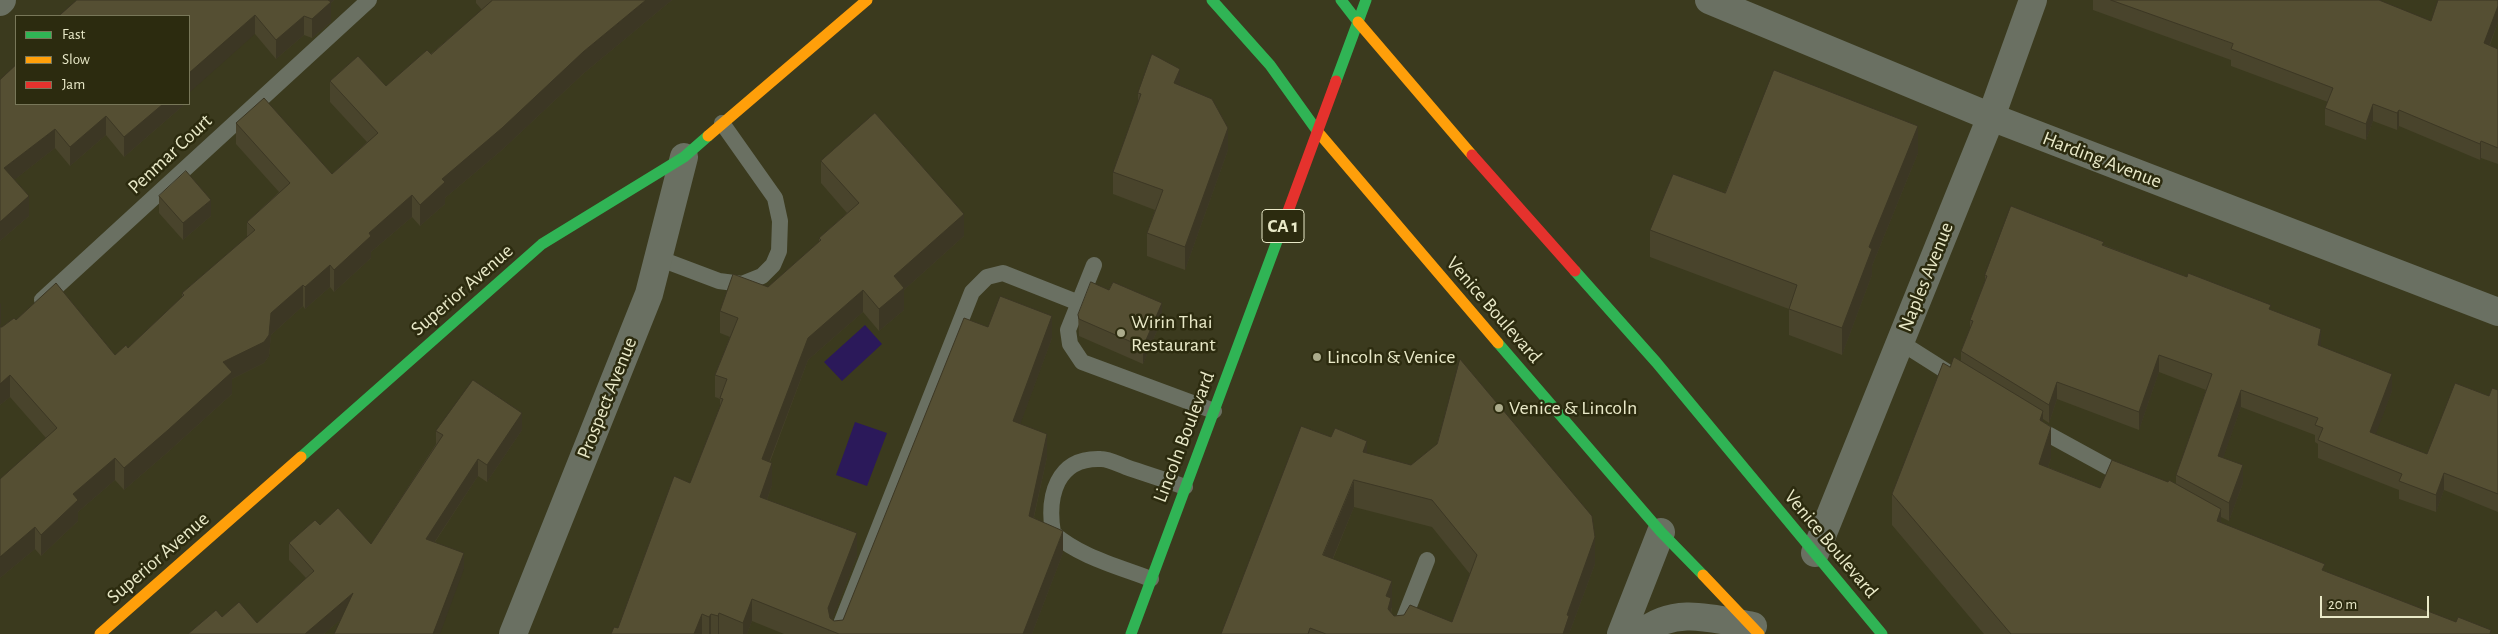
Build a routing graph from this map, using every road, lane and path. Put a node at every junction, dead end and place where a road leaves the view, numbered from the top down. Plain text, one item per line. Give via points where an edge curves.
1 (369, 0) edge
2 (867, 0) edge
3 (1212, 0) edge
4 (1341, 0) edge
5 (1366, 0) edge
6 (2033, 0) edge
7 (1715, 1) edge
8 (1358, 22) junction
9 (1991, 117) junction
10 (722, 124) junction
11 (1318, 132) junction
12 (684, 157) junction
13 (658, 258) junction
14 (1094, 265) dead end
15 (1079, 303) junction
16 (29, 312) edge
17 (2498, 312) edge
18 (1900, 342) junction
19 (1975, 389) edge
20 (1214, 411) junction
21 (2022, 418) edge
22 (2138, 484) edge
23 (1185, 487) junction
24 (1661, 532) junction
25 (1815, 553) junction
26 (1427, 560) dead end
27 (1151, 579) junction
28 (1756, 630) edge
29 (100, 634) edge
30 (513, 634) edge
31 (837, 634) edge
32 (1131, 634) edge
33 (1398, 634) edge
34 (1621, 634) edge
35 (1641, 634) edge
36 (1882, 634) edge

1 - 16 lane, Penmar Court
2 - 10 main road, Superior Avenue
3 - 11 main road, Venice Boulevard via 1270,65
4 - 8 main road, Venice Boulevard
5 - 8 main road, Lincoln Boulevard / CA 1
6 - 9 street, Naples Avenue
7 - 9 street, Harding Avenue
8 - 11 main road, Lincoln Boulevard / CA 1
8 - 25 main road, Venice Boulevard via 1656,362
9 - 17 street, Harding Avenue
9 - 18 street, Naples Avenue
10 - 12 main road, Superior Avenue
10 - 13 lane via 775,198 780,221 779,251 773,265 762,276 742,284 719,281
11 - 20 main road, Lincoln Boulevard / CA 1
11 - 24 main road, Venice Boulevard
12 - 13 street, Prospect Avenue
12 - 29 main road, Superior Avenue via 542,244
13 - 30 street, Prospect Avenue via 649,294
14 - 15 lane
15 - 20 lane via 1068,330 1070,344 1082,362
15 - 31 lane via 1003,273 987,277 972,292
18 - 19 lane
18 - 25 street, Naples Avenue
20 - 23 main road, Lincoln Boulevard / CA 1
21 - 22 lane
23 - 27 main road, Lincoln Boulevard / CA 1
23 - 27 lane via 1102,459 1082,460 1064,471 1056,487 1050,510 1053,533 1066,545
24 - 28 main road, Venice Boulevard
24 - 34 street
25 - 36 main road, Venice Boulevard
26 - 33 lane
27 - 32 main road, Lincoln Boulevard / CA 1
28 - 35 street via 1693,614 1651,625

